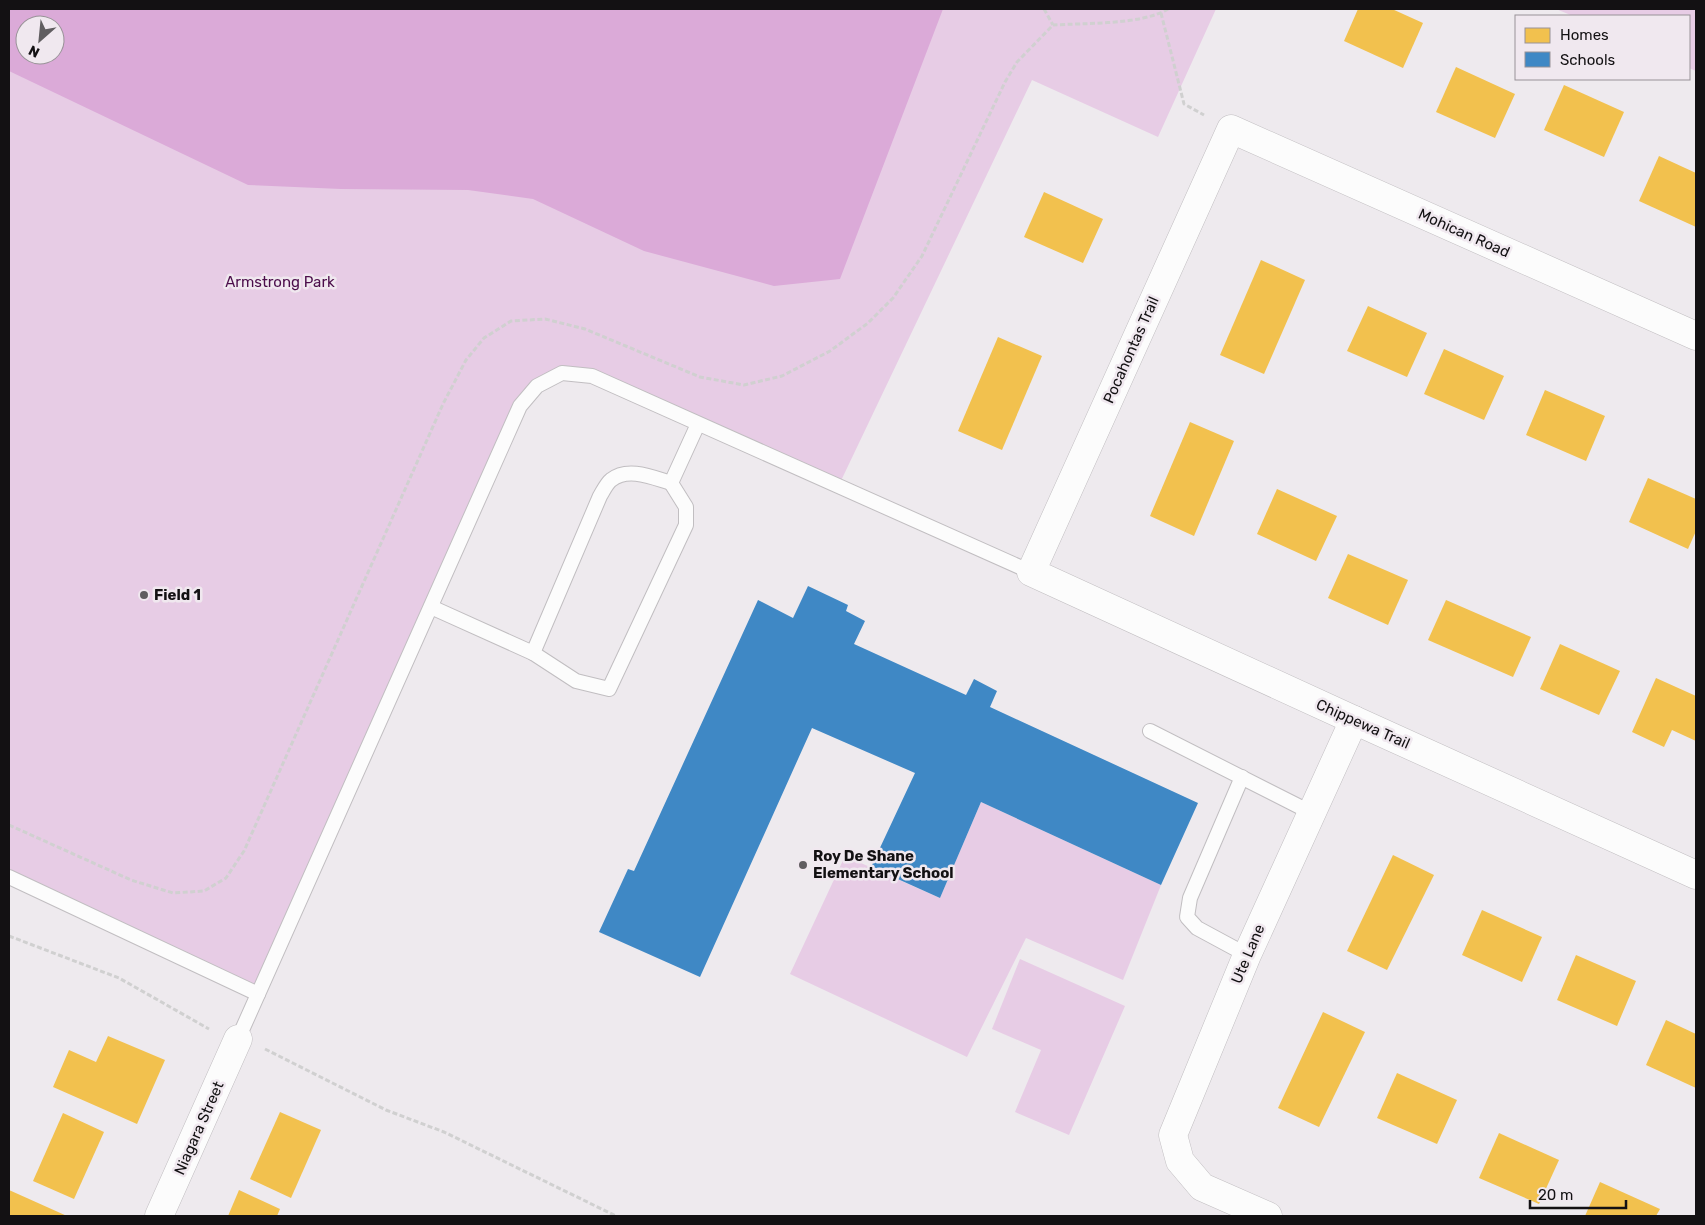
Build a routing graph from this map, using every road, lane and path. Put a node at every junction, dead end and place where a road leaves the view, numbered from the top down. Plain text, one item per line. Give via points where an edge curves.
1 (1044, 9) edge
2 (1168, 9) edge
3 (1161, 13) junction
4 (1052, 25) junction
5 (1231, 129) junction
6 (1696, 336) edge
7 (698, 424) junction
8 (671, 483) junction
9 (1031, 572) junction
10 (431, 607) junction
11 (533, 653) junction
12 (1354, 720) junction
13 (1150, 731) dead end
14 (1242, 777) junction
15 (1312, 813) junction
16 (9, 825) edge
17 (1696, 875) edge
18 (9, 877) edge
19 (9, 936) edge
20 (1247, 954) junction
21 (258, 994) junction
22 (238, 1039) junction
23 (159, 1216) edge
24 (616, 1216) edge
25 (1268, 1216) edge

1 - 4 path
2 - 3 path
3 - 4 path via 1134,20
3 - 5 path via 1184,104
4 - 16 path via 1016,62 922,256 893,298 868,323 830,351 782,376 744,385 700,377 585,329 545,319 511,322 484,338 466,360 443,404 244,850 226,878 204,891 173,893 131,880
5 - 6 street, Mohican Road
5 - 9 street, Pocahontas Trail
7 - 8 lane
7 - 9 lane
7 - 10 lane via 592,376 562,373 537,386 520,406
8 - 11 lane via 626,473 610,480 600,496
8 - 11 lane via 686,507 686,525 609,689 576,681
9 - 12 street, Chippewa Trail
10 - 11 lane
10 - 21 lane
12 - 15 street, Ute Lane
12 - 17 street, Chippewa Trail
13 - 14 lane
14 - 15 lane
14 - 20 lane via 1190,898 1187,917 1197,928
15 - 20 street, Ute Lane
18 - 21 lane
19 - 22 path via 119,978 209,1029
20 - 25 street, Ute Lane via 1174,1136 1180,1161 1202,1187
21 - 22 lane
22 - 23 street, Niagara Street
22 - 24 path via 386,1110 444,1132

